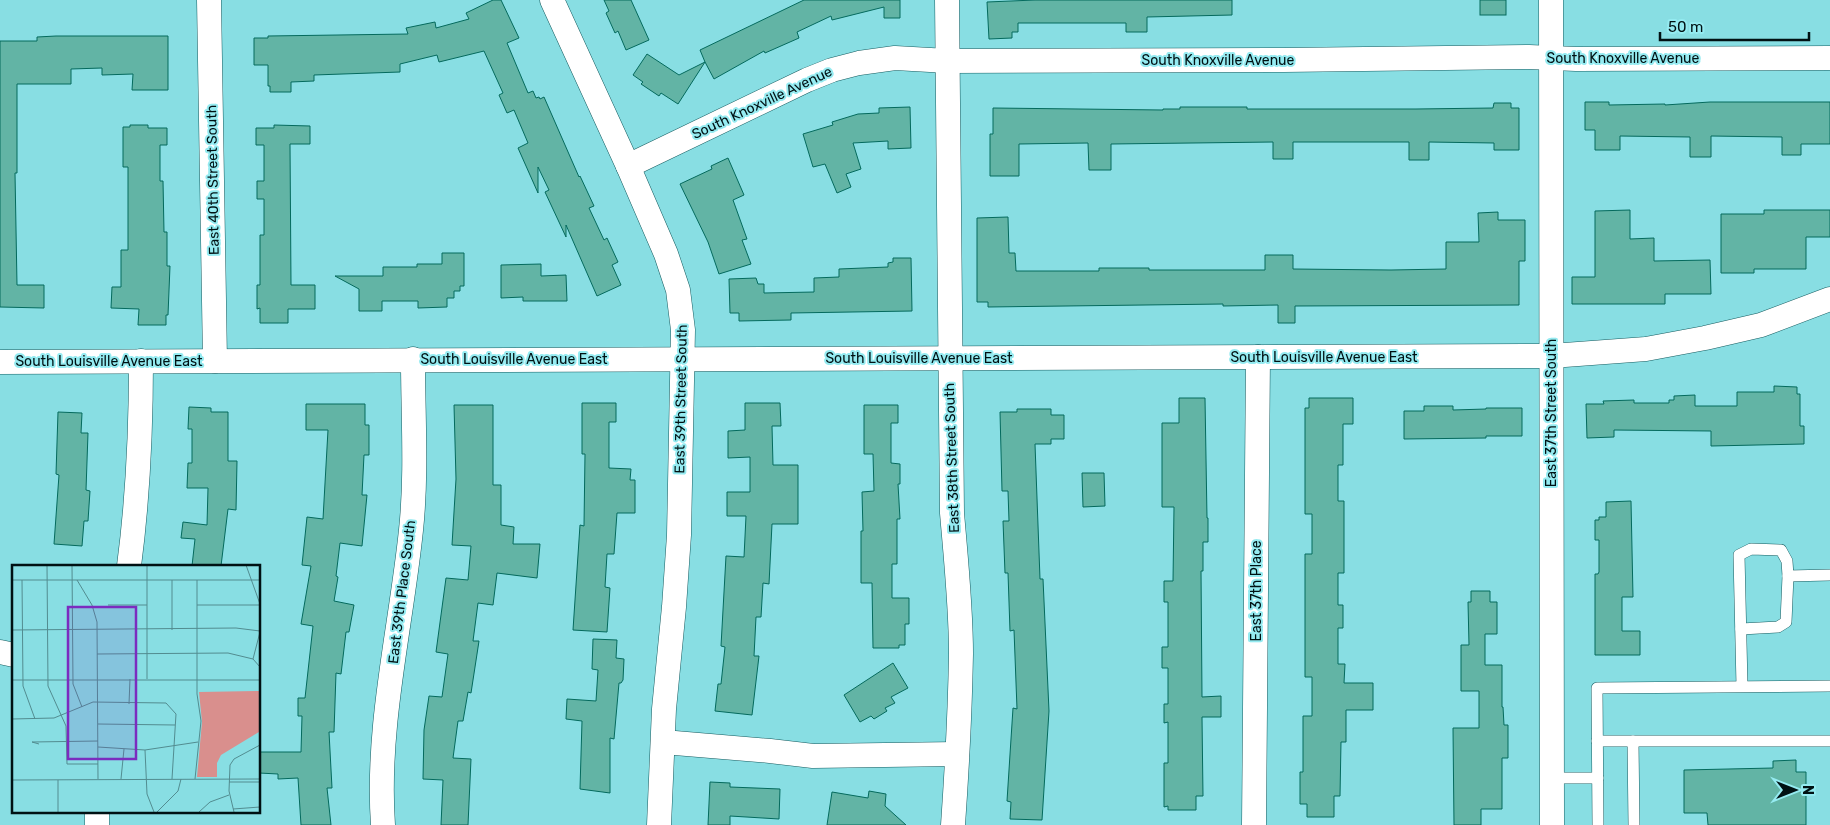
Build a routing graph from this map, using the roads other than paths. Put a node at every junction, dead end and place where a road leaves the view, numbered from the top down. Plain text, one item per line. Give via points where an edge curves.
1 (209, 0) edge
2 (552, 0) edge
3 (947, 0) edge
4 (1551, 0) edge
5 (1551, 58) junction
6 (1830, 58) edge
7 (948, 61) junction
8 (628, 166) junction
9 (1830, 299) edge
10 (1551, 356) junction
11 (950, 357) junction
12 (1258, 357) junction
13 (682, 358) junction
14 (413, 359) junction
15 (141, 361) junction
16 (215, 361) junction
17 (0, 362) edge
18 (129, 565) edge
19 (1830, 575) edge
20 (1788, 576) junction
21 (1741, 629) junction
22 (1742, 686) junction
23 (1830, 686) edge
24 (1597, 741) junction
25 (1633, 741) junction
26 (1830, 741) edge
27 (663, 742) junction
28 (957, 754) junction
29 (1552, 778) junction
30 (1598, 778) junction
31 (97, 812) edge
32 (97, 825) edge
33 (383, 825) edge
34 (659, 825) edge
35 (953, 825) edge
36 (1254, 825) edge
37 (1552, 825) edge
38 (1598, 825) edge
39 (1634, 825) edge

1 - 16 street, East 40th Street South
2 - 8 street, East 39th Street South
3 - 7 street, East 38th Street South
4 - 5 street, East 37th Street South
5 - 6 street, South Knoxville Avenue
5 - 7 street, South Knoxville Avenue
5 - 10 street, East 37th Street South
7 - 8 street, South Knoxville Avenue via 895,58 832,70
7 - 11 street, East 38th Street South
8 - 13 street, East 39th Street South via 678,290 683,330
9 - 10 street, South Louisville Avenue East via 1761,325 1705,338 1646,349
10 - 12 street, South Louisville Avenue East
10 - 29 street, East 37th Street South
11 - 12 street, South Louisville Avenue East
11 - 13 street, South Louisville Avenue East
11 - 28 street, East 38th Street South via 952,513 961,652
12 - 36 street, East 37th Place
13 - 14 street, South Louisville Avenue East
13 - 27 street, East 39th Street South via 678,568
14 - 16 street, South Louisville Avenue East
14 - 33 street, East 39th Place South via 411,529 388,699
15 - 16 street, South Louisville Avenue East
15 - 17 street, South Louisville Avenue East
15 - 18 street via 140,445
19 - 20 lane
20 - 21 lane via 1786,622 1778,627
20 - 21 lane via 1788,561 1781,550 1751,549 1740,555
21 - 22 lane
22 - 23 lane
22 - 24 lane via 1597,688
24 - 25 lane
24 - 30 lane
25 - 26 lane
25 - 39 lane
27 - 28 street via 813,756
27 - 34 street, East 39th Street South
28 - 35 street, East 38th Street South
29 - 30 lane
29 - 37 street, East 37th Street South
30 - 38 lane
31 - 32 street

